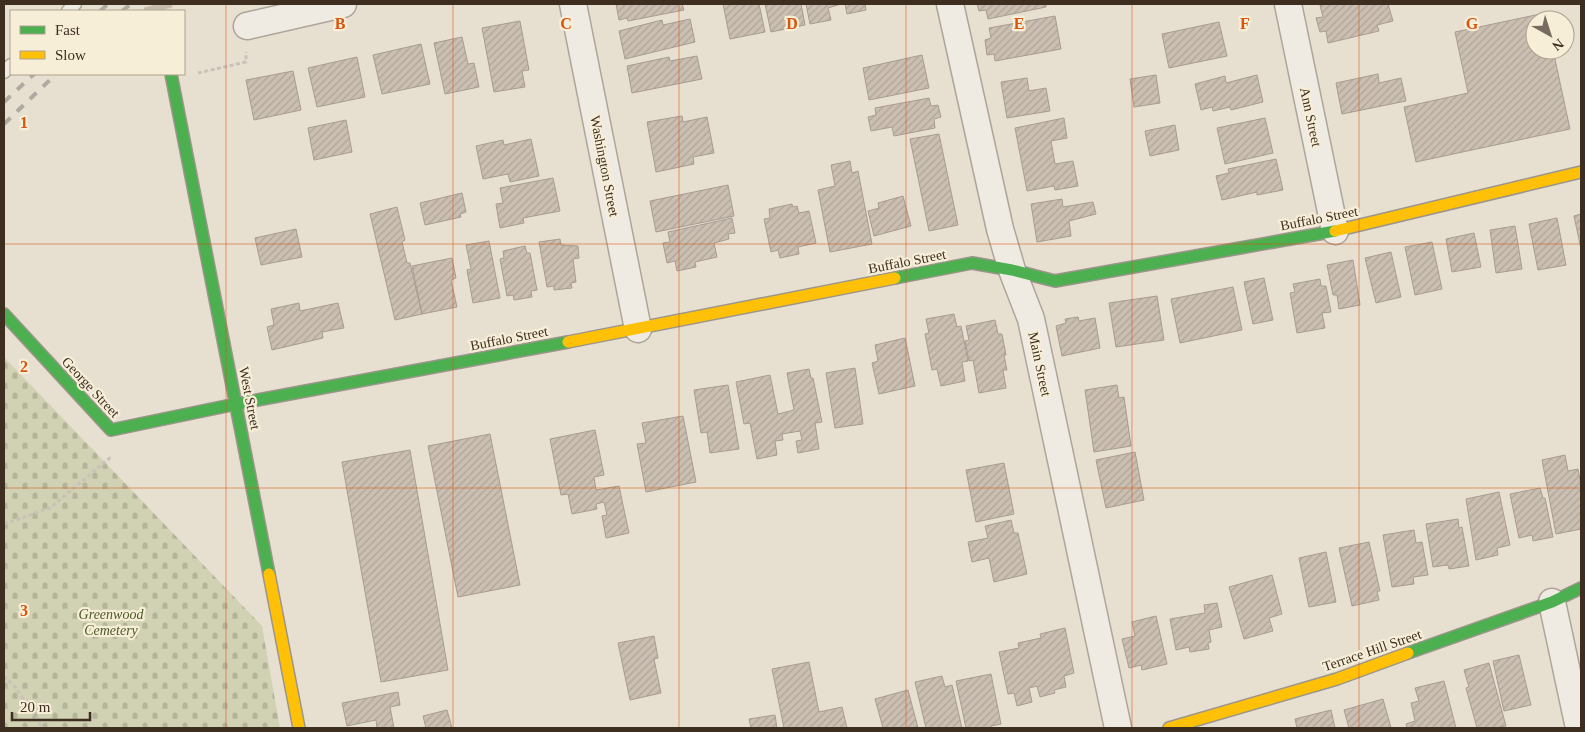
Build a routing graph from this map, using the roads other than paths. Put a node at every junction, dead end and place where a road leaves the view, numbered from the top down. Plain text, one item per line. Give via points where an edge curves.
1 (343, 4) edge
2 (573, 4) edge
3 (950, 4) edge
4 (1288, 4) edge
5 (247, 26) dead end
6 (171, 75) edge
7 (1581, 172) edge
8 (1335, 231) junction
9 (1012, 270) junction
10 (4, 314) edge
11 (638, 329) junction
12 (236, 404) junction
13 (1581, 588) edge
14 (1552, 602) junction
15 (299, 728) edge
16 (1118, 728) edge
17 (1169, 728) edge
18 (1579, 728) edge

1 - 5 street
2 - 11 street, Washington Street
3 - 9 street, Main Street
4 - 8 street, Ann Street
6 - 12 street, West Street
7 - 8 street, Buffalo Street
8 - 9 street, Buffalo Street via 1055,281
9 - 11 street, Buffalo Street via 972,263
9 - 16 street, Main Street via 1030,319
10 - 12 street, George Street via 111,430
11 - 12 street, Buffalo Street
12 - 15 street, West Street
13 - 14 street, Terrace Hill Street
14 - 17 street, Terrace Hill Street via 1337,680
14 - 18 street

